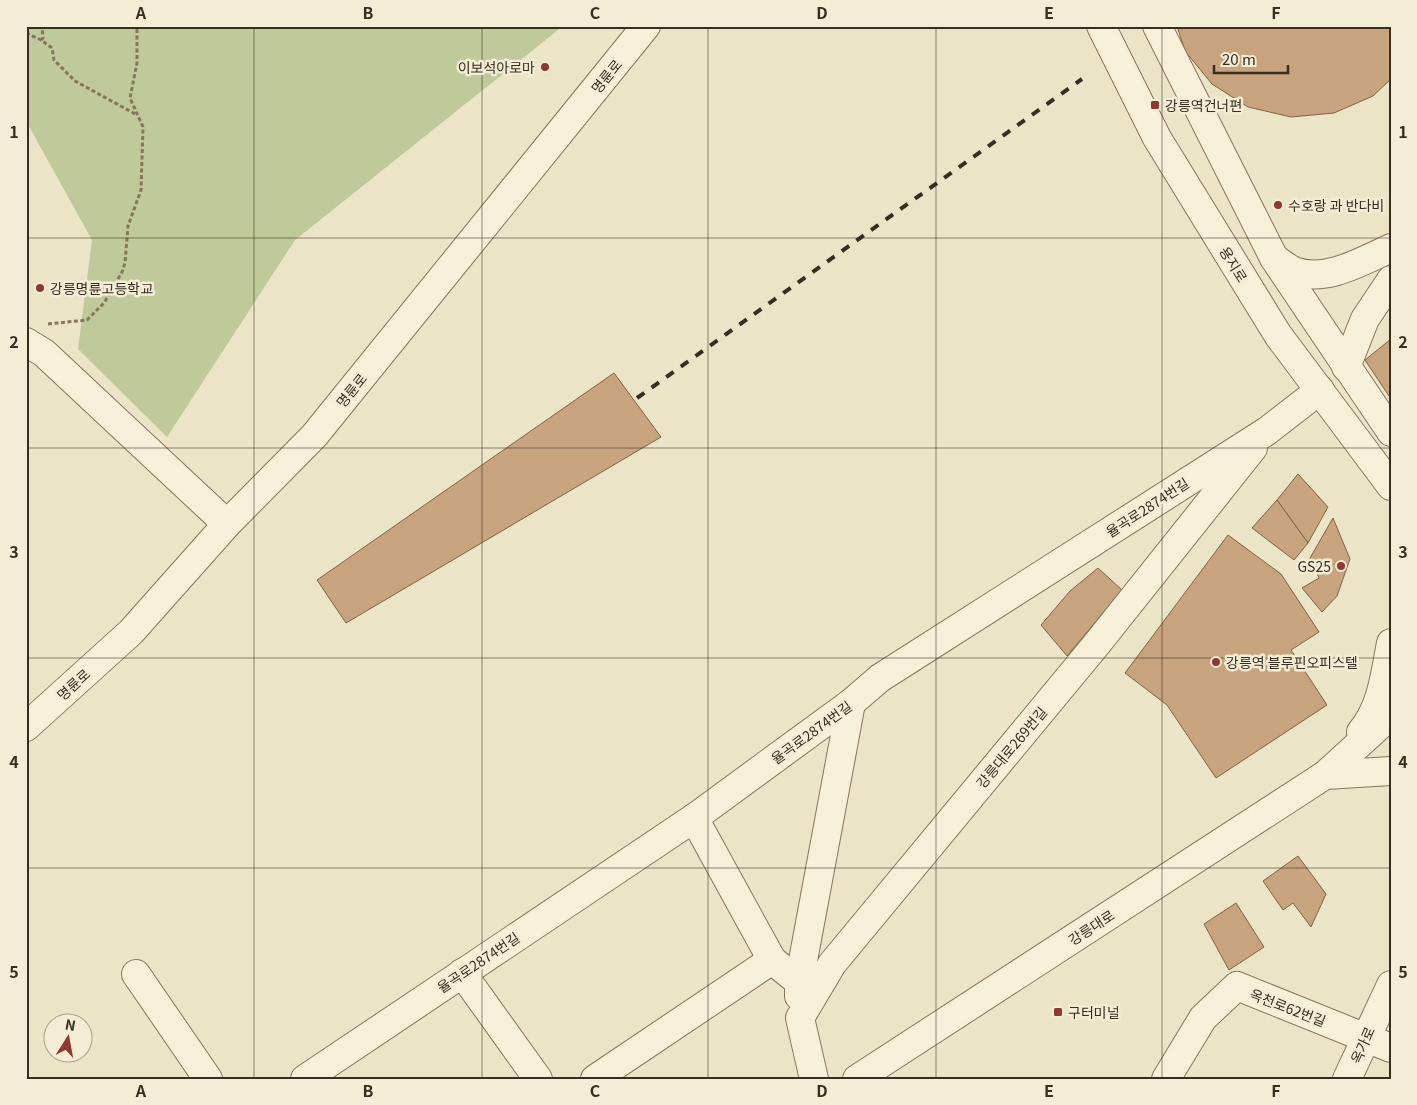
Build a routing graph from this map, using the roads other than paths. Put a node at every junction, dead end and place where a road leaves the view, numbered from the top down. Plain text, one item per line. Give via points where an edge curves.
1 (646, 26) edge
2 (1101, 26) edge
3 (1157, 26) edge
4 (1391, 248) edge
5 (1274, 258) junction
6 (1391, 280) edge
7 (32, 334) edge
8 (1346, 367) junction
9 (1320, 390) junction
10 (1267, 430) junction
11 (1391, 432) edge
12 (1389, 487) edge
13 (227, 524) junction
14 (1391, 643) edge
15 (851, 703) junction
16 (1391, 714) edge
17 (26, 727) edge
18 (1391, 743) edge
19 (1391, 771) edge
20 (1325, 775) junction
21 (694, 818) junction
22 (772, 960) junction
23 (462, 973) junction
24 (136, 974) dead end
25 (799, 982) junction
26 (1391, 985) edge
27 (800, 1018) junction
28 (1365, 1037) junction
29 (1391, 1048) edge
30 (208, 1079) edge
31 (305, 1079) edge
32 (538, 1079) edge
33 (595, 1079) edge
34 (814, 1079) edge
35 (857, 1079) edge
36 (1166, 1079) edge
37 (1347, 1079) edge

1 - 13 street, 명륜로 via 314,436
2 - 9 street, 용지로 via 1156,138 1278,335
3 - 5 street
4 - 5 street via 1343,269 1318,274 1294,271
5 - 8 street
6 - 8 street via 1365,319
7 - 13 street via 44,352
8 - 11 street
9 - 10 street, 율곡로2874번길
9 - 12 street, 용지로
10 - 15 street, 율곡로2874번길 via 880,678
10 - 27 street, 강릉대로269번길 via 1096,645 832,964
13 - 17 street, 명륜로 via 131,632
14 - 20 street via 1382,692 1371,720
15 - 21 street, 율곡로2874번길
15 - 25 street
16 - 20 street
18 - 20 street
19 - 20 street
20 - 35 street, 강릉대로
21 - 22 street
21 - 23 street, 율곡로2874번길
22 - 25 street
22 - 33 street
23 - 31 street, 율곡로2874번길
23 - 32 street
24 - 30 street
25 - 27 street
26 - 28 street, 옥가로
27 - 34 street
28 - 29 street
28 - 36 street, 옥천로62번길 via 1236,986 1203,1018
28 - 37 street, 옥가로

